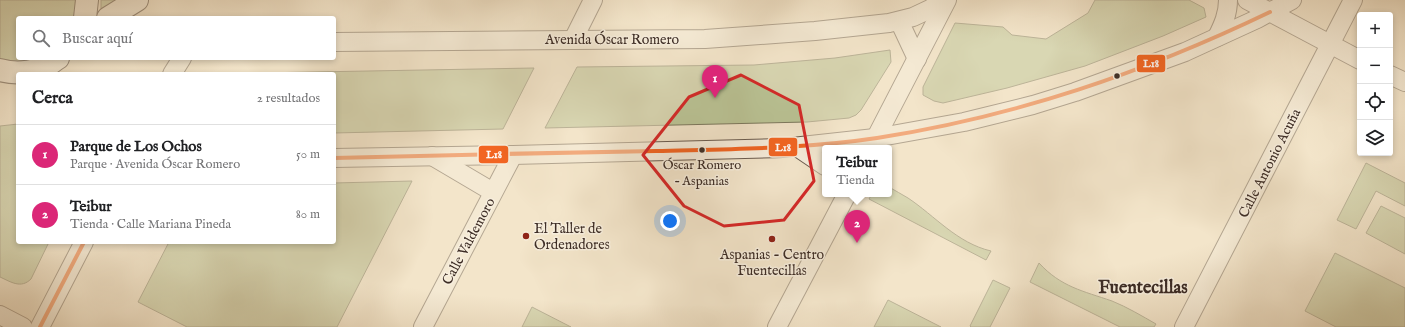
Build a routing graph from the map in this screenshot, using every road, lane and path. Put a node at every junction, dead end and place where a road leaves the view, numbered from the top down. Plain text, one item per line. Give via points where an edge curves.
1 (87, 0) edge
2 (137, 0) edge
3 (593, 0) edge
4 (942, 0) edge
5 (947, 0) edge
6 (1228, 0) edge
7 (1247, 0) edge
8 (1292, 0) edge
9 (1353, 0) edge
10 (1270, 12) junction
11 (85, 16) edge
12 (111, 16) edge
13 (901, 22) junction
14 (932, 28) junction
15 (1217, 37) junction
16 (573, 40) junction
17 (336, 42) edge
18 (1330, 44) junction
19 (1357, 58) edge
20 (917, 59) junction
21 (55, 60) edge
22 (181, 60) edge
23 (3, 72) edge
24 (16, 72) edge
25 (21, 72) edge
26 (173, 72) edge
27 (1393, 76) edge
28 (1405, 82) edge
29 (873, 143) edge
30 (835, 145) edge
31 (822, 146) edge
32 (797, 147) junction
33 (513, 155) junction
34 (432, 156) junction
35 (336, 158) edge
36 (822, 164) edge
37 (493, 192) junction
38 (845, 197) edge
39 (83, 244) edge
40 (0, 315) edge
41 (23, 327) edge
42 (40, 327) edge
43 (423, 327) edge
44 (777, 327) edge
45 (1184, 327) edge

1 - 11 main road
2 - 12 main road
3 - 16 street
4 - 13 street, Avenida Óscar Romero via 930,9
5 - 14 street
6 - 15 street via 1227,13
7 - 10 street
8 - 10 street
9 - 18 street, Calle Antonio Acuña
10 - 15 street
10 - 18 street
13 - 14 street, Avenida Óscar Romero via 915,29
13 - 16 street, Avenida Óscar Romero via 705,39
13 - 20 street
14 - 20 street
15 - 29 street via 1143,68 1033,105
16 - 17 street, Avenida Óscar Romero
18 - 19 street
18 - 45 street, Calle Antonio Acuña
20 - 29 street
21 - 25 main road via 44,67
22 - 26 street
23 - 24 main road
27 - 28 street
29 - 30 street
31 - 32 street
32 - 33 street
32 - 36 street
33 - 34 street
33 - 37 street, Calle Valdemoro
34 - 35 street
34 - 37 street
37 - 43 street, Calle Valdemoro
38 - 44 street
39 - 42 street
40 - 41 street

